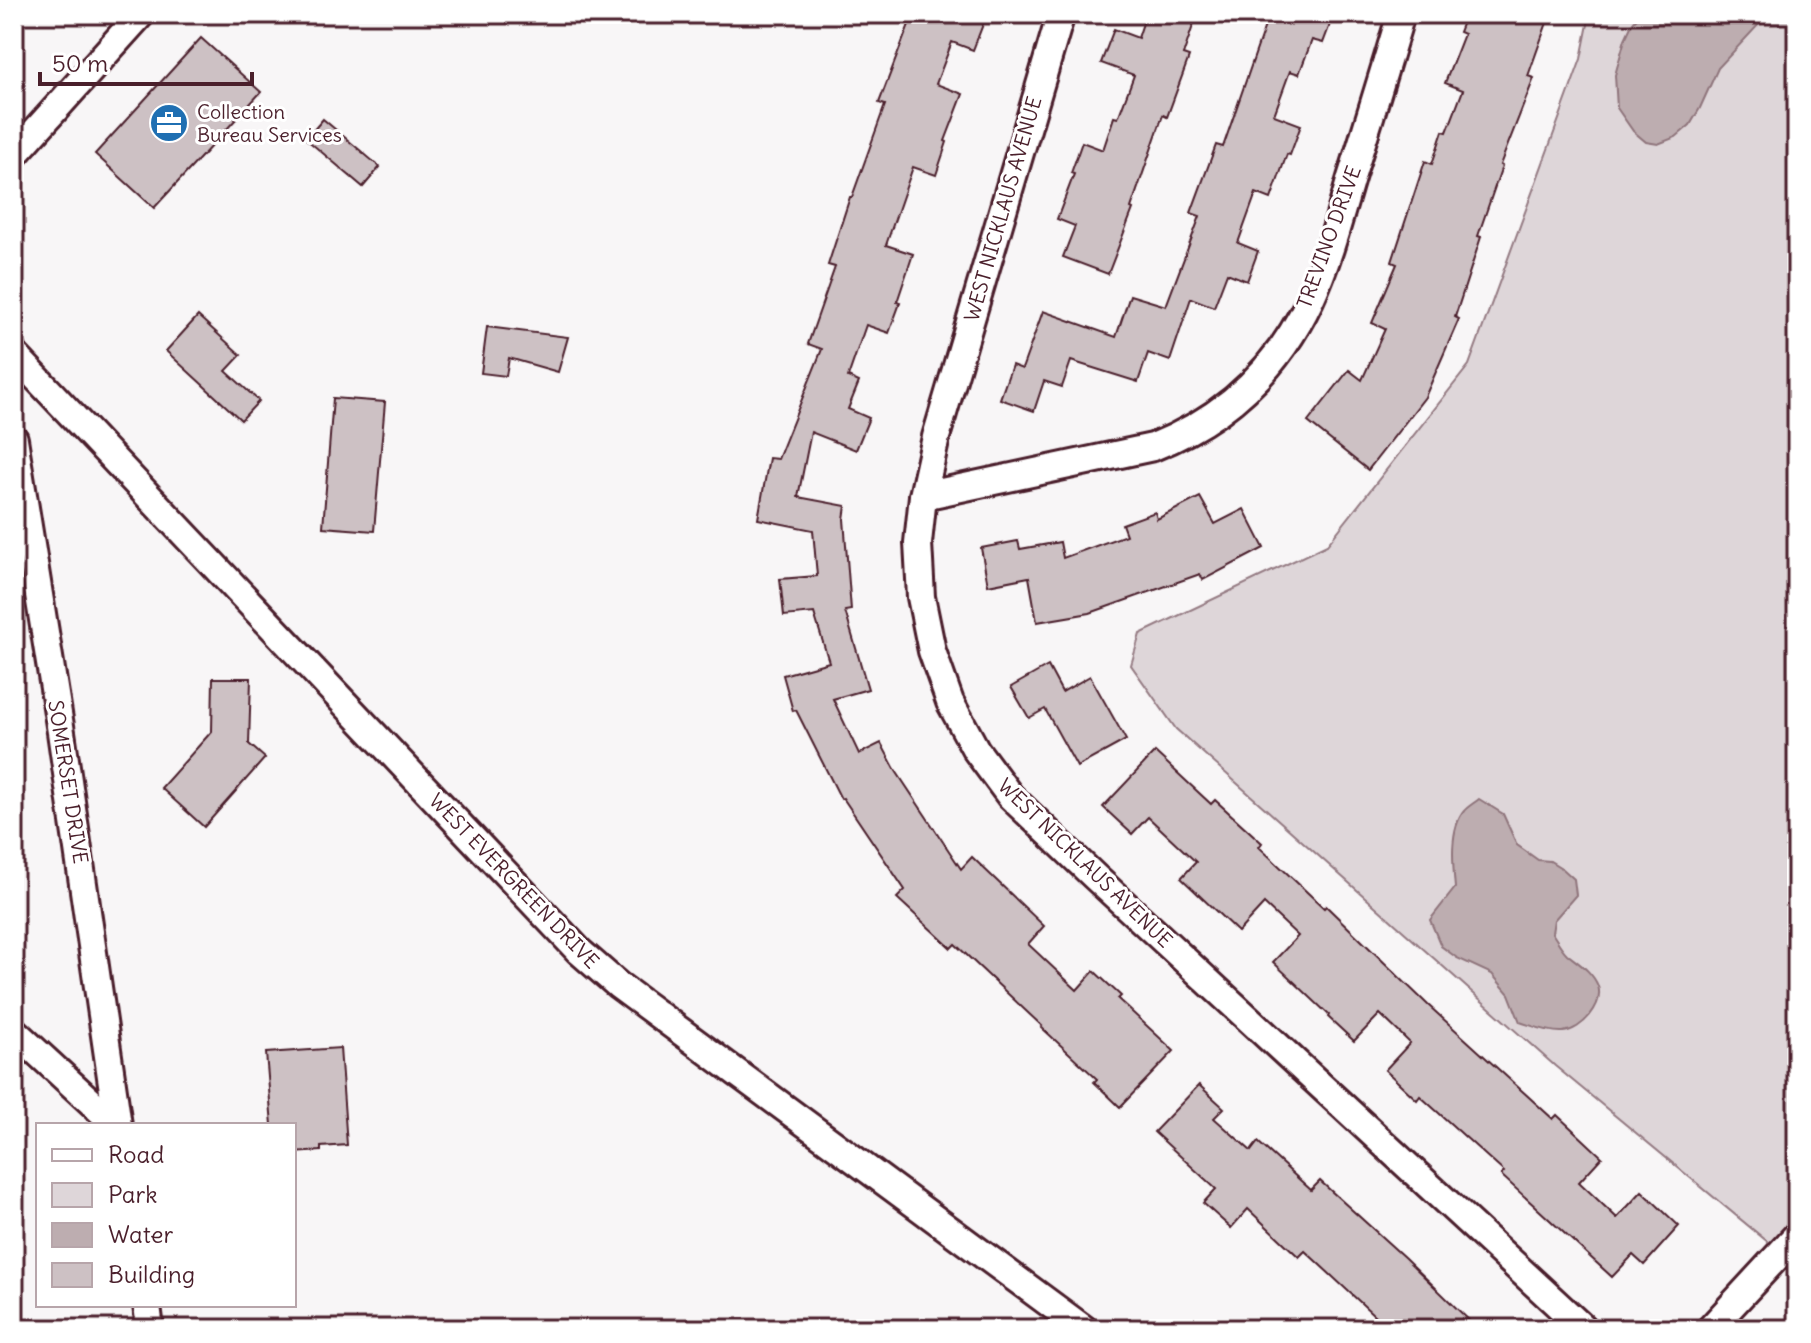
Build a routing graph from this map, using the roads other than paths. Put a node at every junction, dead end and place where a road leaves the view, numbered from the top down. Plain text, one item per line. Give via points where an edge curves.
1 (141, 14) edge
2 (1061, 14) edge
3 (1401, 14) edge
4 (23, 126) edge
5 (14, 155) edge
6 (14, 354) edge
7 (14, 439) edge
8 (923, 496) junction
9 (14, 1031) edge
10 (115, 1123) edge
11 (117, 1123) edge
12 (1797, 1235) edge
13 (147, 1307) edge
14 (150, 1329) edge
15 (1084, 1329) edge
16 (1584, 1329) edge
17 (1710, 1329) edge

1 - 4 street
2 - 8 street, WEST NICKLAUS AVENUE
3 - 8 street, TREVINO DRIVE via 1310,298 1264,371 1178,438
4 - 5 street
6 - 15 street, WEST EVERGREEN DRIVE via 579,951
7 - 11 street, SOMERSET DRIVE
8 - 16 street, WEST NICKLAUS AVENUE via 918,543 921,597 932,651 950,702 1010,796
9 - 10 street
12 - 17 street
13 - 14 street

